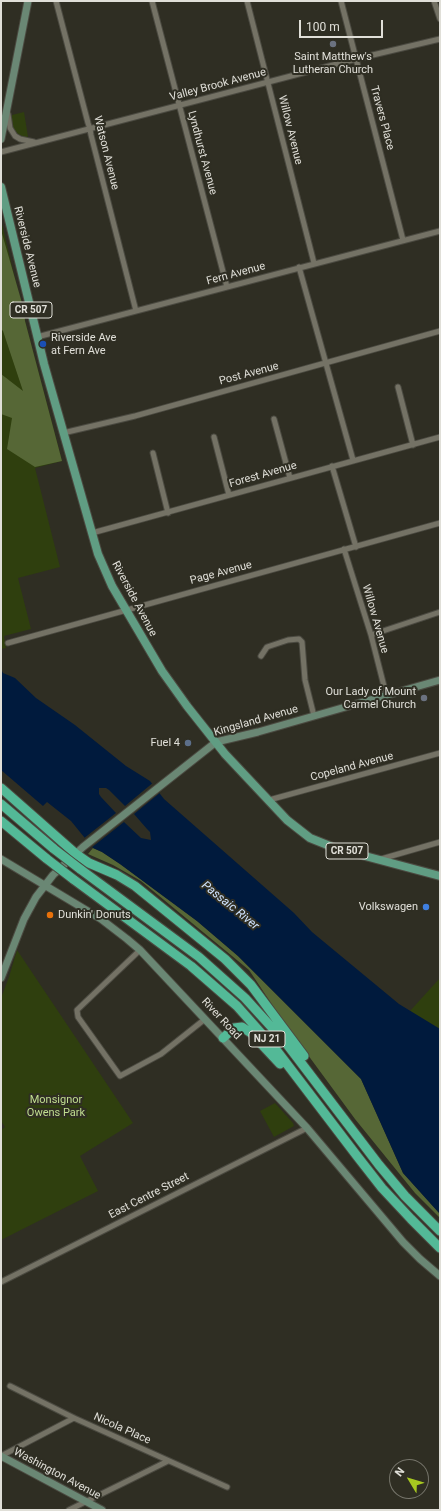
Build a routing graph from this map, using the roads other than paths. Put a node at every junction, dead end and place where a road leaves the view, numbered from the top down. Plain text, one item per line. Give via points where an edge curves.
1 (28, 1) edge
2 (56, 1) edge
3 (152, 1) edge
4 (247, 1) edge
5 (341, 1) edge
6 (434, 1) edge
7 (440, 19) edge
8 (440, 39) edge
9 (356, 59) junction
10 (267, 83) junction
11 (179, 105) junction
12 (8, 106) junction
13 (90, 129) junction
14 (1, 139) edge
15 (37, 143) junction
16 (1, 152) edge
17 (1, 187) edge
18 (440, 231) edge
19 (403, 240) junction
20 (314, 263) junction
21 (299, 267) junction
22 (226, 287) junction
23 (136, 310) junction
24 (440, 331) edge
25 (37, 337) junction
26 (326, 363) junction
27 (398, 387) dead end
28 (274, 418) dead end
29 (63, 433) junction
30 (214, 437) dead end
31 (440, 437) edge
32 (413, 445) junction
33 (153, 453) dead end
34 (353, 460) junction
35 (332, 466) junction
36 (290, 478) junction
37 (229, 495) junction
38 (168, 513) junction
39 (440, 523) edge
40 (92, 533) junction
41 (356, 547) junction
42 (344, 550) junction
43 (125, 609) junction
44 (440, 612) edge
45 (371, 635) junction
46 (8, 643) dead end
47 (260, 656) dead end
48 (440, 680) edge
49 (386, 694) junction
50 (314, 716) junction
51 (216, 742) junction
52 (440, 754) edge
53 (1, 788) edge
54 (269, 800) junction
55 (1, 804) edge
56 (1, 820) edge
57 (440, 842) edge
58 (76, 854) junction
59 (1, 859) edge
60 (378, 860) junction
61 (440, 876) edge
62 (44, 885) junction
63 (140, 950) junction
64 (1, 978) edge
65 (205, 1019) junction
66 (223, 1038) junction
67 (313, 1079) junction
68 (307, 1128) junction
69 (344, 1140) junction
70 (440, 1231) edge
71 (440, 1248) edge
72 (440, 1276) edge
73 (1, 1282) edge
74 (10, 1386) dead end
75 (74, 1418) junction
76 (1, 1456) edge
77 (168, 1460) junction
78 (227, 1487) dead end
79 (86, 1502) junction
80 (69, 1510) edge
81 (102, 1510) edge

1 - 12 main road
2 - 13 street, Watson Avenue
3 - 11 street, Lyndhurst Avenue
4 - 10 street, Willow Avenue
5 - 9 street, Travers Place
6 - 7 street
8 - 9 street, Valley Brook Avenue
9 - 10 street, Valley Brook Avenue
9 - 19 street, Travers Place
10 - 11 street, Valley Brook Avenue
10 - 20 street, Willow Avenue
11 - 13 street, Valley Brook Avenue
11 - 22 street, Lyndhurst Avenue
12 - 14 main road
12 - 15 street via 8,120 13,134 20,139
13 - 15 street, Valley Brook Avenue
13 - 23 street, Watson Avenue
15 - 16 street, Valley Brook Avenue
17 - 25 main road, Riverside Avenue / CR 507
18 - 19 street, Fern Avenue
19 - 20 street, Fern Avenue
20 - 21 street, Fern Avenue
21 - 22 street, Fern Avenue
21 - 26 street
22 - 23 street, Fern Avenue
23 - 25 street, Fern Avenue
24 - 26 street, Post Avenue
25 - 29 main road, Riverside Avenue / CR 507
26 - 29 street, Post Avenue via 135,416
26 - 34 street
27 - 32 street
28 - 36 street
29 - 40 main road, Riverside Avenue / CR 507
30 - 37 street
31 - 32 street, Forest Avenue
32 - 34 street, Forest Avenue
33 - 38 street
34 - 35 street, Forest Avenue
35 - 36 street, Forest Avenue
35 - 41 street
36 - 37 street, Forest Avenue
37 - 38 street, Forest Avenue
38 - 40 street, Forest Avenue
39 - 41 street, Page Avenue
40 - 43 main road, Riverside Avenue / CR 507 via 105,571
41 - 42 street, Page Avenue
42 - 43 street, Page Avenue
42 - 45 street, Willow Avenue
43 - 46 street, Page Avenue
43 - 51 main road, Riverside Avenue / CR 507 via 173,689
44 - 45 street
45 - 49 street, Willow Avenue
47 - 50 street via 267,647 288,640 299,639 302,642 305,680
48 - 49 main road, Kingsland Avenue
49 - 50 main road, Kingsland Avenue
50 - 51 main road, Kingsland Avenue
51 - 54 main road, Riverside Avenue / CR 507
51 - 58 main road, Kingsland Avenue
52 - 54 street, Copeland Avenue
53 - 58 highway
54 - 60 main road, Riverside Avenue / CR 507 via 287,820 310,838
55 - 67 highway, NJ 21, bridge via 54,849 183,944 230,984 273,1028
56 - 69 highway, NJ 21, bridge via 73,879 191,966 237,1006 277,1051
57 - 60 street
58 - 62 main road, Kingsland Avenue
58 - 67 highway via 135,886 233,966 260,996 309,1063
59 - 62 main road, River Road
60 - 61 main road, Riverside Avenue / CR 507
62 - 63 main road, River Road via 114,928
62 - 64 main road, Kingsland Avenue via 22,923
63 - 65 main road, River Road
63 - 65 street via 77,1010 78,1017 120,1076 162,1054
65 - 66 main road, River Road
66 - 68 main road, River Road
66 - 69 highway via 234,1028 247,1029
67 - 70 highway, NJ 21 via 379,1165
68 - 72 main road, River Road via 409,1249
68 - 73 street, East Centre Street
69 - 71 highway, NJ 21 via 396,1204
74 - 75 street, Nicola Place
75 - 76 street
75 - 77 street, Nicola Place
76 - 79 main road, Washington Avenue
77 - 78 street, Nicola Place
77 - 79 street
79 - 80 street
79 - 81 main road, Washington Avenue

